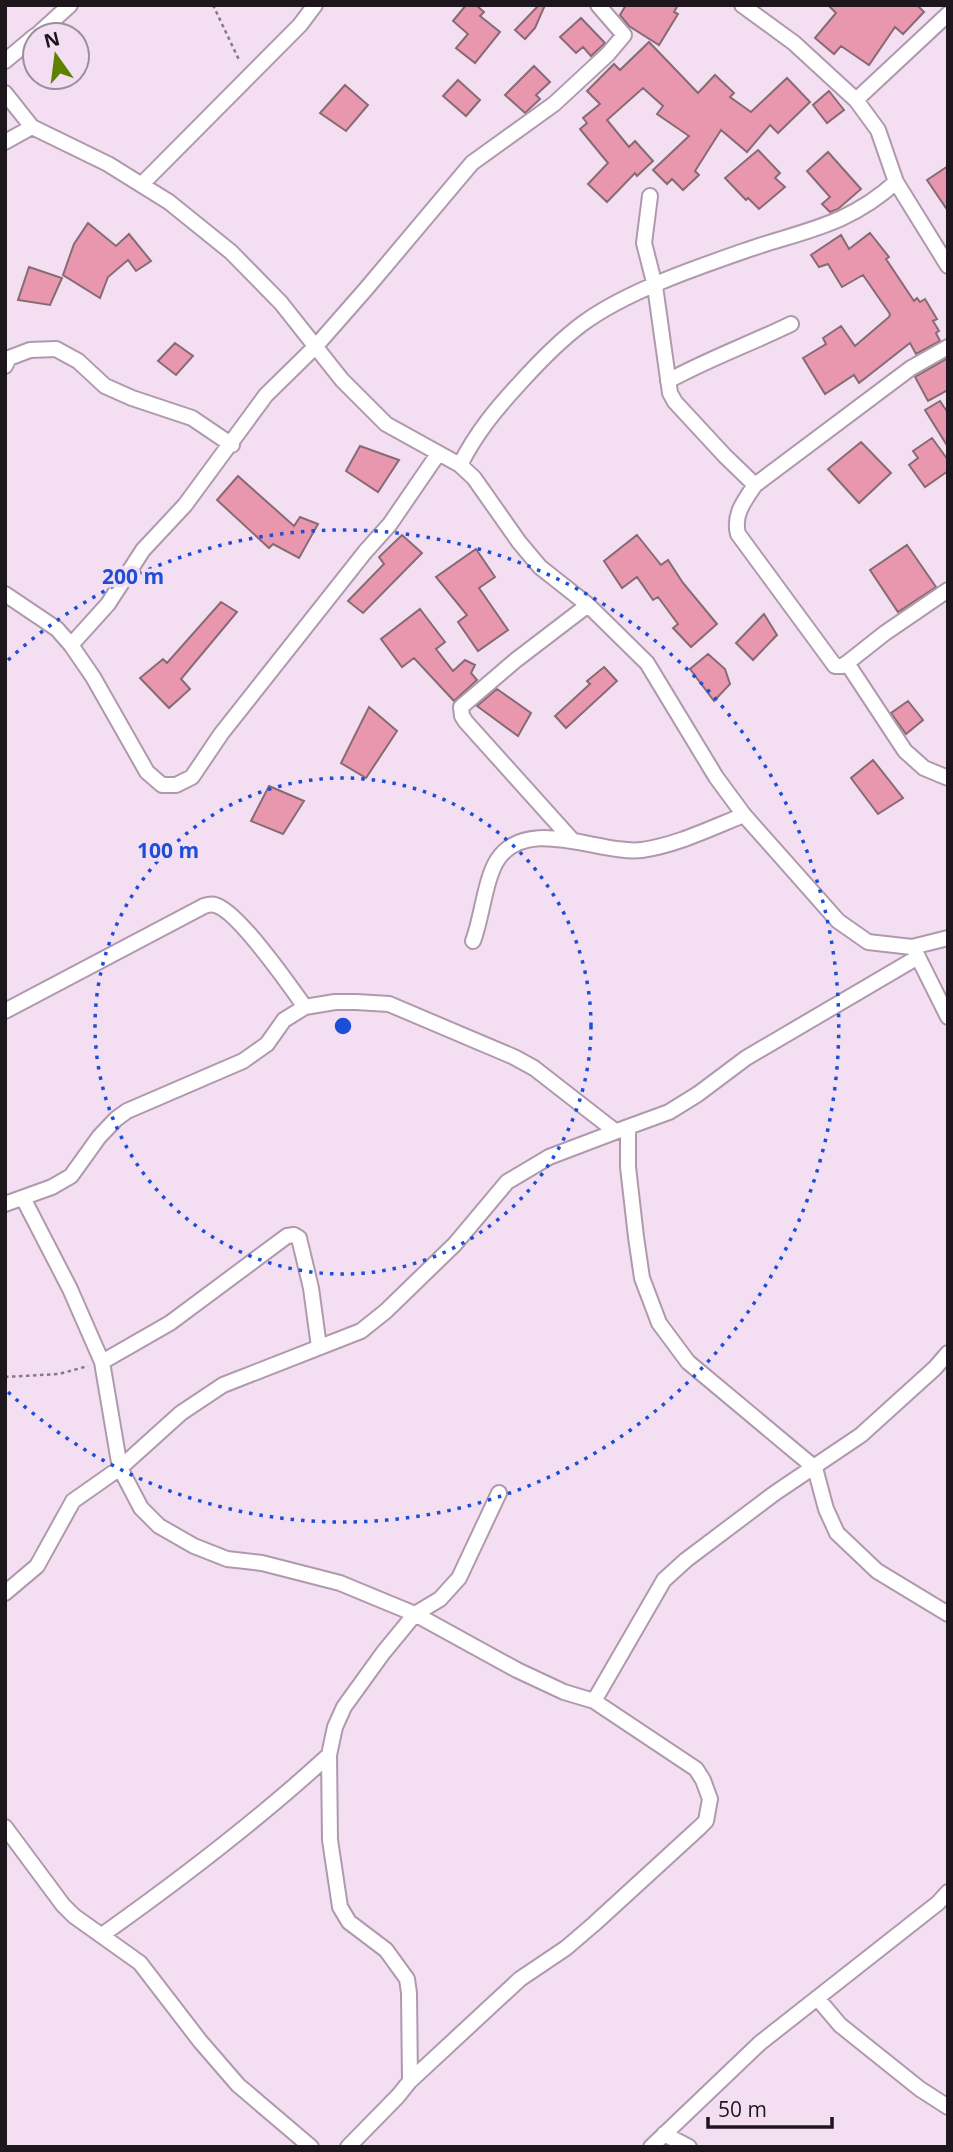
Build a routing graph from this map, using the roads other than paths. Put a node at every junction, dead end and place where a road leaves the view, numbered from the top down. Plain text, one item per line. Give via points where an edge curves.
1 (70, 5) edge
2 (314, 5) edge
3 (598, 5) edge
4 (742, 5) edge
5 (948, 14) edge
6 (52, 21) edge
7 (21, 48) edge
8 (5, 61) edge
9 (5, 93) edge
10 (856, 100) junction
11 (32, 127) junction
12 (5, 142) edge
13 (896, 183) junction
14 (142, 184) junction
15 (650, 196) dead end
16 (948, 267) edge
17 (656, 286) junction
18 (791, 324) dead end
19 (316, 346) junction
20 (948, 347) edge
21 (5, 366) edge
22 (668, 381) junction
23 (232, 445) junction
24 (438, 454) junction
25 (460, 465) junction
26 (755, 485) junction
27 (948, 590) edge
28 (5, 594) edge
29 (588, 605) junction
30 (71, 645) junction
31 (847, 663) junction
32 (948, 778) edge
33 (744, 815) junction
34 (573, 841) junction
35 (948, 938) edge
36 (473, 941) dead end
37 (915, 952) junction
38 (305, 1007) junction
39 (5, 1011) edge
40 (948, 1017) edge
41 (622, 1129) junction
42 (23, 1198) junction
43 (5, 1204) edge
44 (319, 1347) junction
45 (948, 1353) edge
46 (102, 1362) junction
47 (120, 1468) junction
48 (815, 1468) junction
49 (499, 1493) dead end
50 (5, 1594) edge
51 (415, 1614) junction
52 (948, 1614) edge
53 (594, 1701) junction
54 (328, 1755) junction
55 (5, 1827) edge
56 (948, 1892) edge
57 (102, 1935) junction
58 (818, 1999) junction
59 (410, 2081) junction
60 (948, 2107) edge
61 (664, 2134) junction
62 (311, 2147) edge
63 (348, 2147) edge
64 (651, 2147) edge
65 (689, 2147) edge

1 - 6 street
2 - 14 street via 300,25
3 - 19 street via 624,35 554,104 472,163
4 - 10 street via 794,43
5 - 10 street
7 - 8 street
9 - 11 street
10 - 13 street via 878,130
11 - 12 street
11 - 14 street
13 - 16 street
13 - 17 street via 831,224 747,250
14 - 19 street via 231,252
15 - 17 street via 644,243
17 - 22 street
17 - 25 street via 582,324 550,351 487,420
18 - 22 street
19 - 23 street via 266,395
19 - 24 street via 386,424
20 - 26 street via 911,368
21 - 23 street via 9,358 30,350 56,349 78,361 105,386 192,418
22 - 26 street via 675,402
23 - 30 street
24 - 25 street
24 - 30 street via 390,524 221,734 192,778 162,785 147,772
25 - 29 street via 540,567
26 - 31 street via 739,509 738,534 828,659 835,666
27 - 31 street
28 - 30 street via 57,629
29 - 33 street via 647,663 716,778
29 - 34 street via 461,707 466,722
31 - 32 street via 905,751 924,768
33 - 34 street via 640,850
33 - 37 street via 851,932 868,942
34 - 36 street via 526,840 503,852 491,875
35 - 37 street
37 - 40 street
37 - 41 street via 669,1112
38 - 39 street via 246,930 213,904
38 - 41 street via 335,1002 389,1003 514,1057
38 - 42 street via 284,1020 267,1044 243,1061 127,1111 99,1138 71,1176
41 - 44 street via 519,1173 386,1311 361,1331
41 - 48 street via 642,1278 659,1323 688,1362
42 - 43 street
42 - 46 street
44 - 46 street via 311,1287 299,1238 294,1235 170,1323
44 - 47 street via 223,1385 181,1413
45 - 48 street via 861,1435
46 - 47 street
47 - 50 street via 73,1501 37,1566
47 - 51 street via 141,1508 159,1526 194,1546 227,1559 340,1583
48 - 52 street via 825,1509 837,1533 877,1571
48 - 53 street via 731,1525 664,1580
49 - 51 street via 459,1578 440,1599
51 - 53 street via 517,1670
51 - 54 street via 344,1707
53 - 59 street via 696,1769 710,1798 706,1821 566,1948 520,1979
54 - 57 street via 252,1823
54 - 59 street via 330,1840 340,1907 349,1922 386,1950 407,1979
55 - 57 street via 63,1905
56 - 58 street
57 - 62 street via 140,1963 238,2085
58 - 60 street via 840,2025
58 - 61 street via 761,2043
59 - 63 street
61 - 64 street
61 - 65 street

